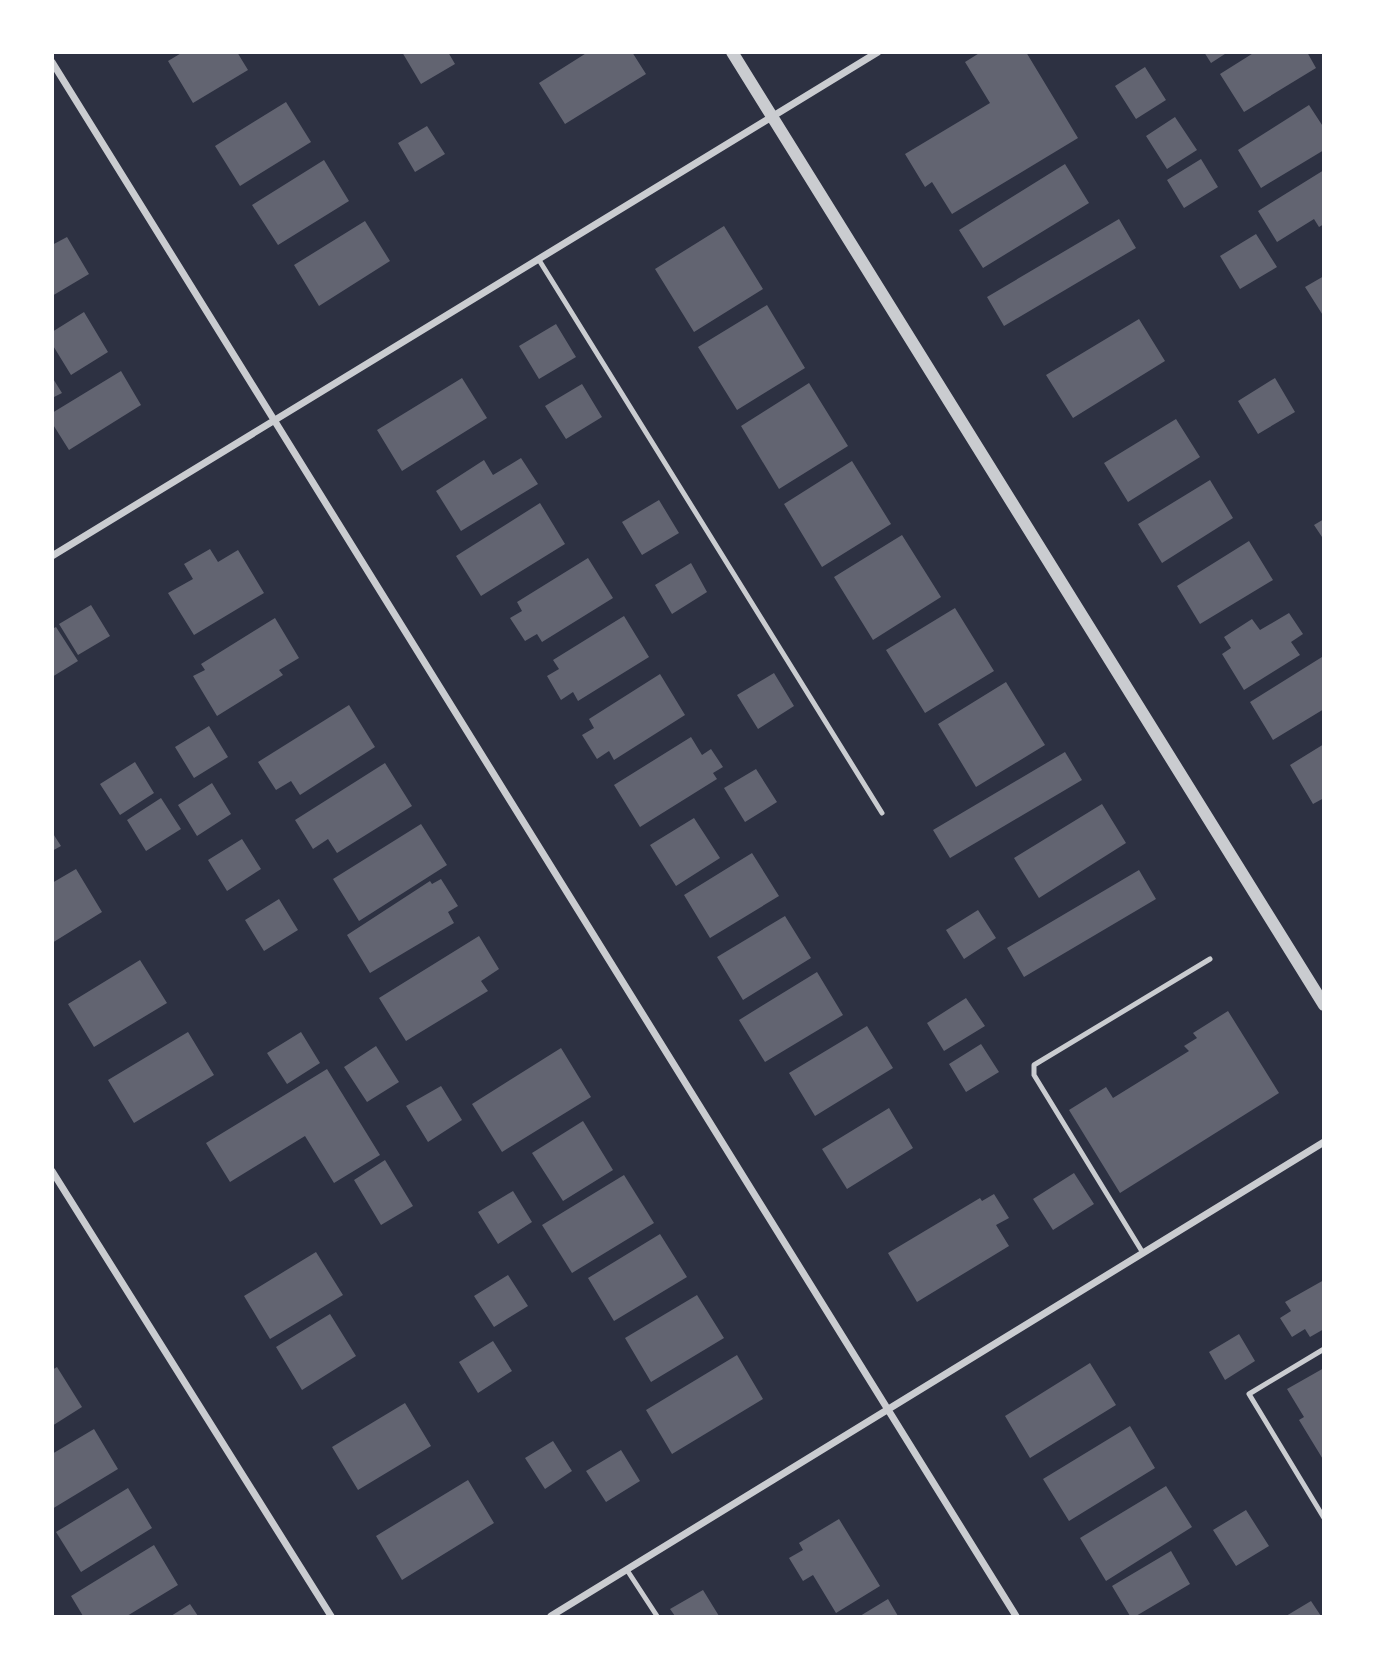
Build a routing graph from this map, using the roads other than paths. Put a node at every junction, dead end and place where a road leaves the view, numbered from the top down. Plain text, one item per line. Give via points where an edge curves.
1 (732, 52) edge
2 (878, 52) edge
3 (52, 62) edge
4 (772, 117) junction
5 (539, 260) junction
6 (274, 421) junction
7 (52, 556) edge
8 (882, 813) dead end
9 (1210, 959) dead end
10 (1324, 1005) edge
11 (1324, 1142) edge
12 (52, 1171) edge
13 (1143, 1253) junction
14 (1324, 1349) edge
15 (889, 1409) junction
16 (1324, 1518) edge
17 (627, 1570) junction
18 (331, 1616) edge
19 (551, 1616) edge
20 (657, 1616) edge
21 (1016, 1616) edge

1 - 4 street
2 - 4 street
3 - 6 street
4 - 5 street
4 - 10 street
5 - 6 street
5 - 8 lane
6 - 7 street
6 - 15 street
9 - 13 lane via 1034,1065 1034,1075
11 - 13 street
12 - 18 street
13 - 15 street
14 - 16 lane via 1249,1394
15 - 17 street
15 - 21 street
17 - 19 street
17 - 20 lane

